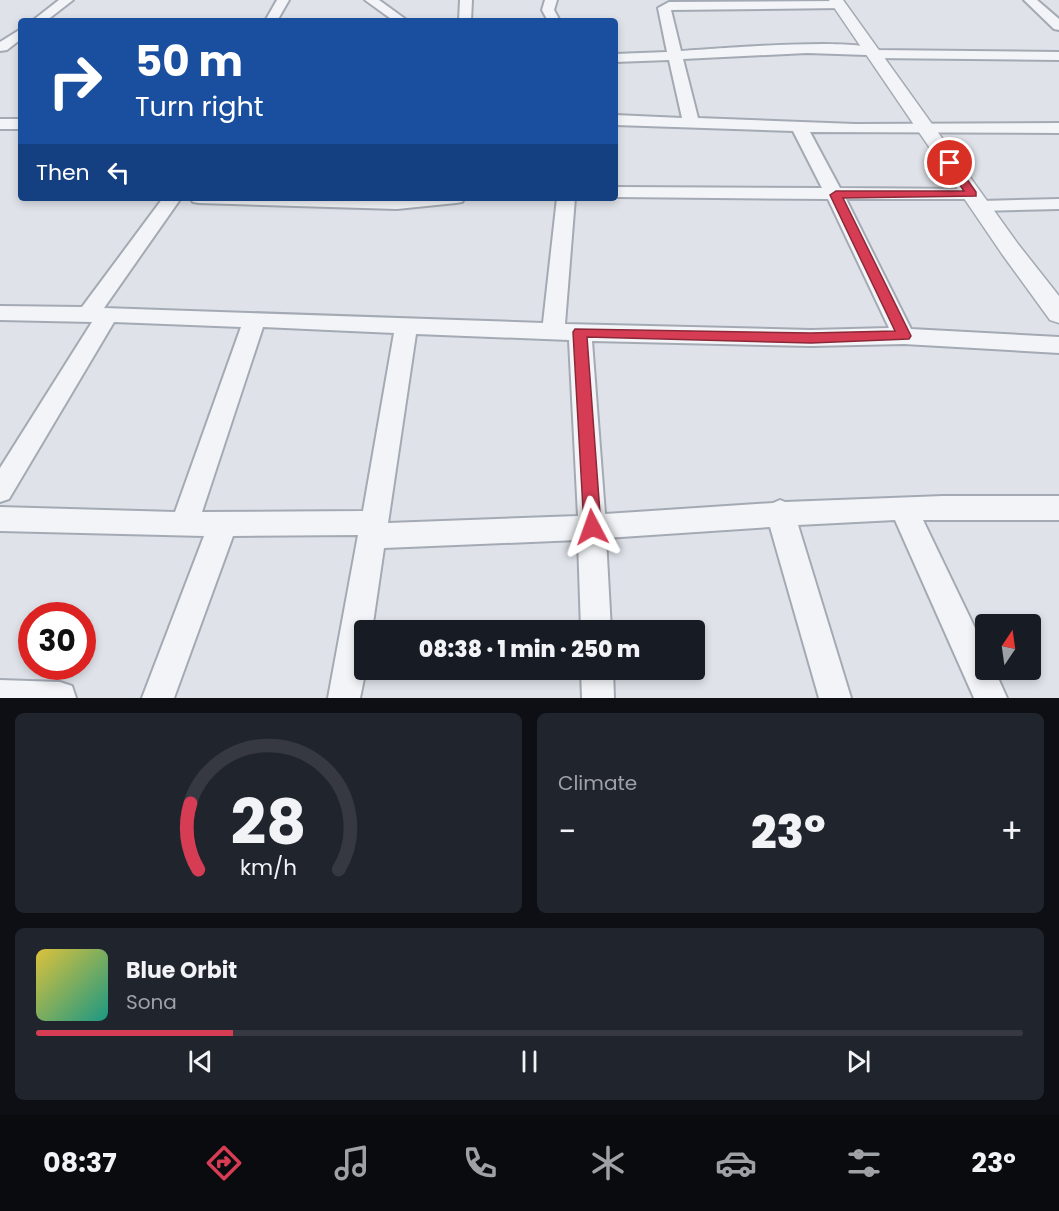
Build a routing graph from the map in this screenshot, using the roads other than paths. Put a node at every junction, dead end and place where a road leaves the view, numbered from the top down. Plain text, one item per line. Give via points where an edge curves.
1 (67, 0) edge
2 (283, 0) edge
3 (371, 0) edge
4 (466, 0) edge
5 (551, 0) edge
6 (1030, 0) edge
7 (838, 2) edge
8 (42, 18) edge
9 (273, 18) edge
10 (398, 18) edge
11 (465, 18) edge
12 (552, 18) edge
13 (1059, 26) edge
14 (18, 35) edge
15 (1, 47) edge
16 (18, 49) edge
17 (872, 52) junction
18 (1059, 56) edge
19 (618, 58) edge
20 (676, 58) junction
21 (618, 120) edge
22 (691, 123) junction
23 (0, 124) edge
24 (18, 124) edge
25 (799, 127) junction
26 (1059, 128) edge
27 (927, 129) junction
28 (618, 192) edge
29 (836, 195) junction
30 (976, 200) junction
31 (170, 201) edge
32 (298, 201) edge
33 (426, 201) edge
34 (566, 201) edge
35 (1059, 204) edge
36 (0, 313) edge
37 (99, 314) junction
38 (1059, 314) edge
39 (255, 319) junction
40 (406, 325) junction
41 (553, 331) junction
42 (580, 332) junction
43 (904, 336) junction
44 (1059, 345) edge
45 (0, 491) edge
46 (1059, 508) edge
47 (904, 509) junction
48 (780, 512) junction
49 (0, 519) edge
50 (184, 524) junction
51 (223, 524) junction
52 (592, 527) junction
53 (373, 530) junction
54 (596, 620) edge
55 (597, 680) edge
56 (0, 696) edge
57 (60, 698) edge
58 (158, 698) edge
59 (344, 698) edge
60 (598, 698) edge
61 (835, 698) edge
62 (992, 698) edge

1 - 8 street
2 - 9 street
3 - 10 street
4 - 11 street
5 - 12 street via 548,10
6 - 13 street
7 - 17 street
7 - 20 street via 669,6 663,10
14 - 15 street
15 - 16 street
17 - 18 street
17 - 20 street via 800,49
17 - 27 street
19 - 20 street
20 - 22 street
21 - 22 street
22 - 25 street
23 - 24 street
25 - 27 street
25 - 29 street
26 - 27 street
27 - 30 street
28 - 29 street
29 - 30 street
29 - 43 street
30 - 35 street
30 - 38 street
31 - 37 street
32 - 33 street
34 - 41 street
36 - 37 street
37 - 39 street
37 - 45 street
39 - 40 street
39 - 50 street
40 - 41 street
40 - 53 street
41 - 42 street
42 - 43 street via 811,338
42 - 52 street
43 - 44 street
46 - 47 street
47 - 48 street
47 - 62 street
48 - 52 street
48 - 61 street
49 - 50 street
50 - 51 street
51 - 53 street
51 - 58 street
52 - 53 street
52 - 54 street
53 - 59 street
55 - 60 street
56 - 57 street

